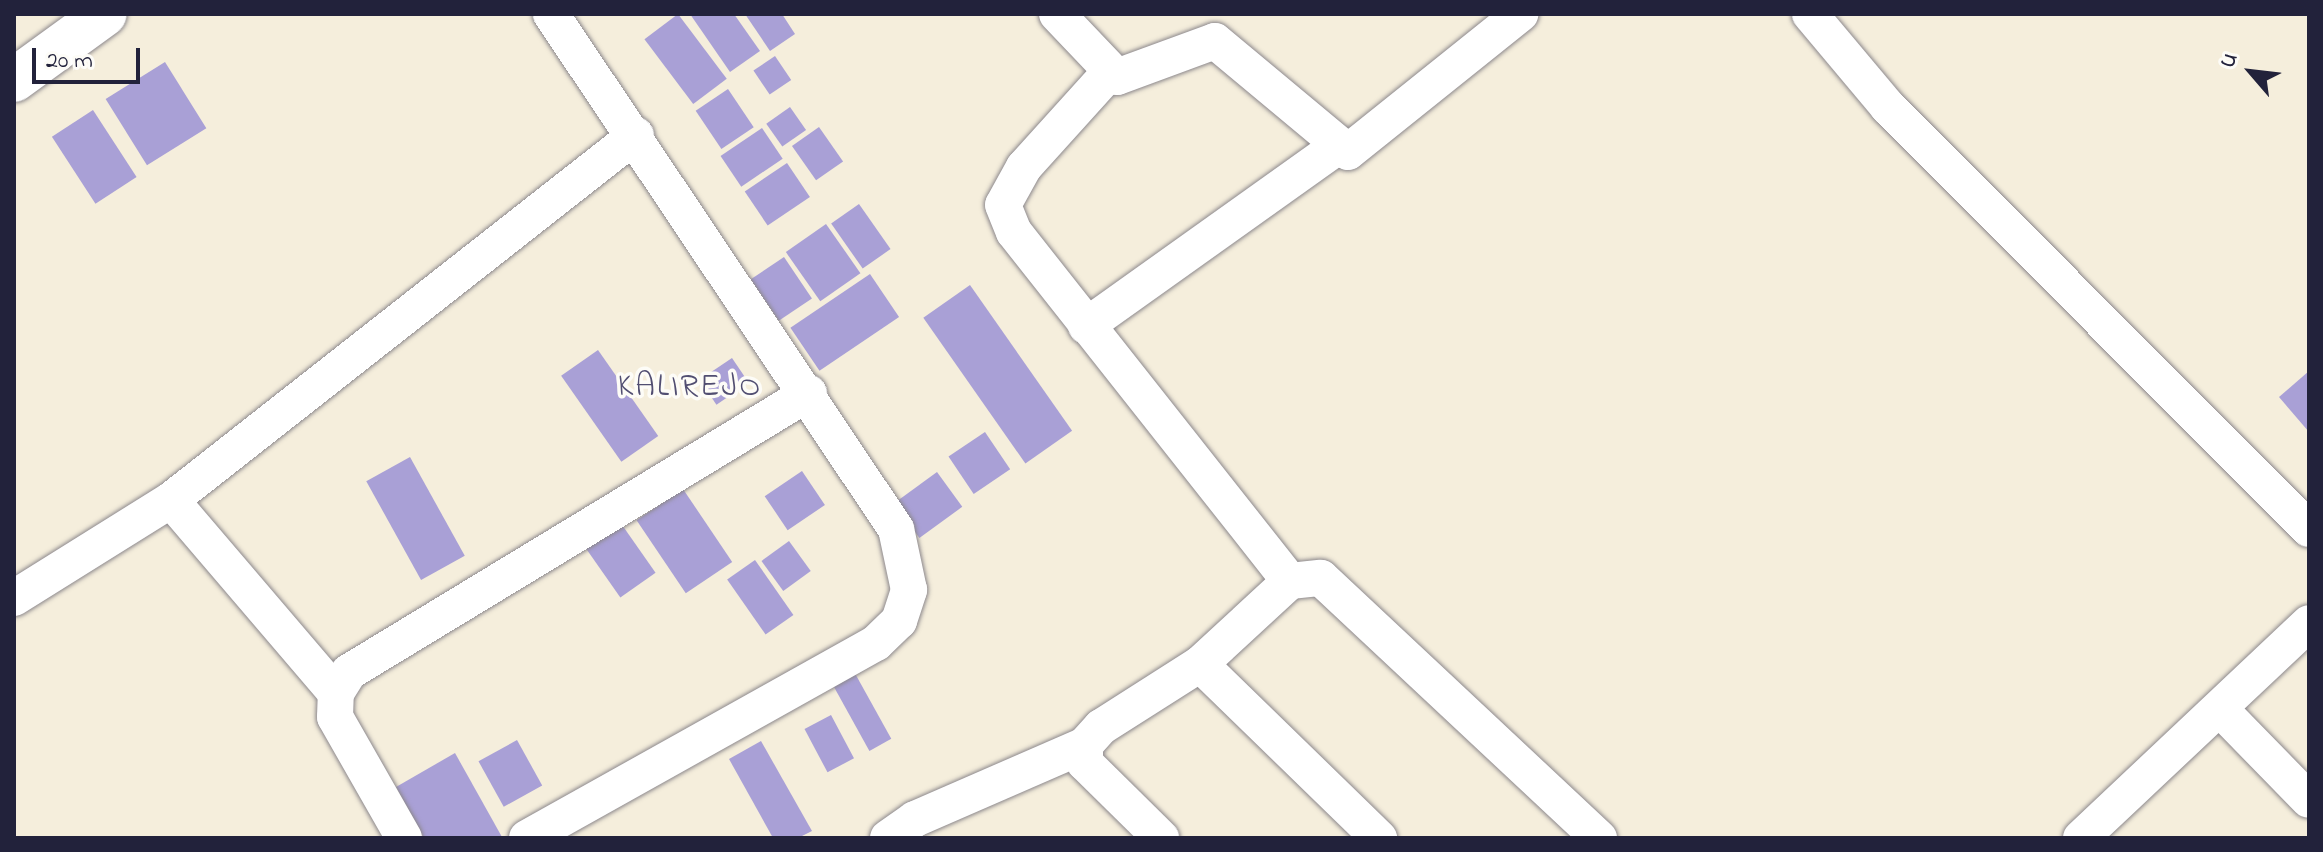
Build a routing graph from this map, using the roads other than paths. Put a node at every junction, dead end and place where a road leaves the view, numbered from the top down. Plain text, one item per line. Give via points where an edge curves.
1 (105, 14) edge
2 (551, 14) edge
3 (1057, 14) edge
4 (1520, 14) edge
5 (1810, 14) edge
6 (1109, 73) junction
7 (14, 80) edge
8 (636, 135) junction
9 (1336, 148) junction
10 (1086, 326) junction
11 (809, 393) junction
12 (171, 500) junction
13 (2309, 529) edge
14 (1290, 581) junction
15 (14, 598) edge
16 (2309, 623) edge
17 (1200, 664) junction
18 (336, 693) junction
19 (2222, 711) junction
20 (1085, 745) junction
21 (2309, 800) edge
22 (913, 832) edge
23 (404, 838) edge
24 (527, 838) edge
25 (1161, 838) edge
26 (1379, 838) edge
27 (1599, 838) edge
28 (2081, 838) edge

1 - 7 street
2 - 8 street
3 - 6 street
4 - 9 street via 1368,143 1348,152
5 - 13 street via 1888,107
6 - 9 street via 1134,74 1215,41
6 - 10 street via 1024,167 1003,205 1014,232
8 - 11 street
8 - 12 street
9 - 10 street
10 - 14 street
11 - 18 street via 349,672
11 - 24 street via 896,529 909,590 899,621 793,693
12 - 15 street
12 - 18 street
14 - 17 street
14 - 27 street via 1321,578
16 - 19 street
17 - 20 street via 1101,727
17 - 26 street
18 - 23 street via 335,717
19 - 21 street
19 - 28 street
20 - 22 street
20 - 25 street via 1085,763

